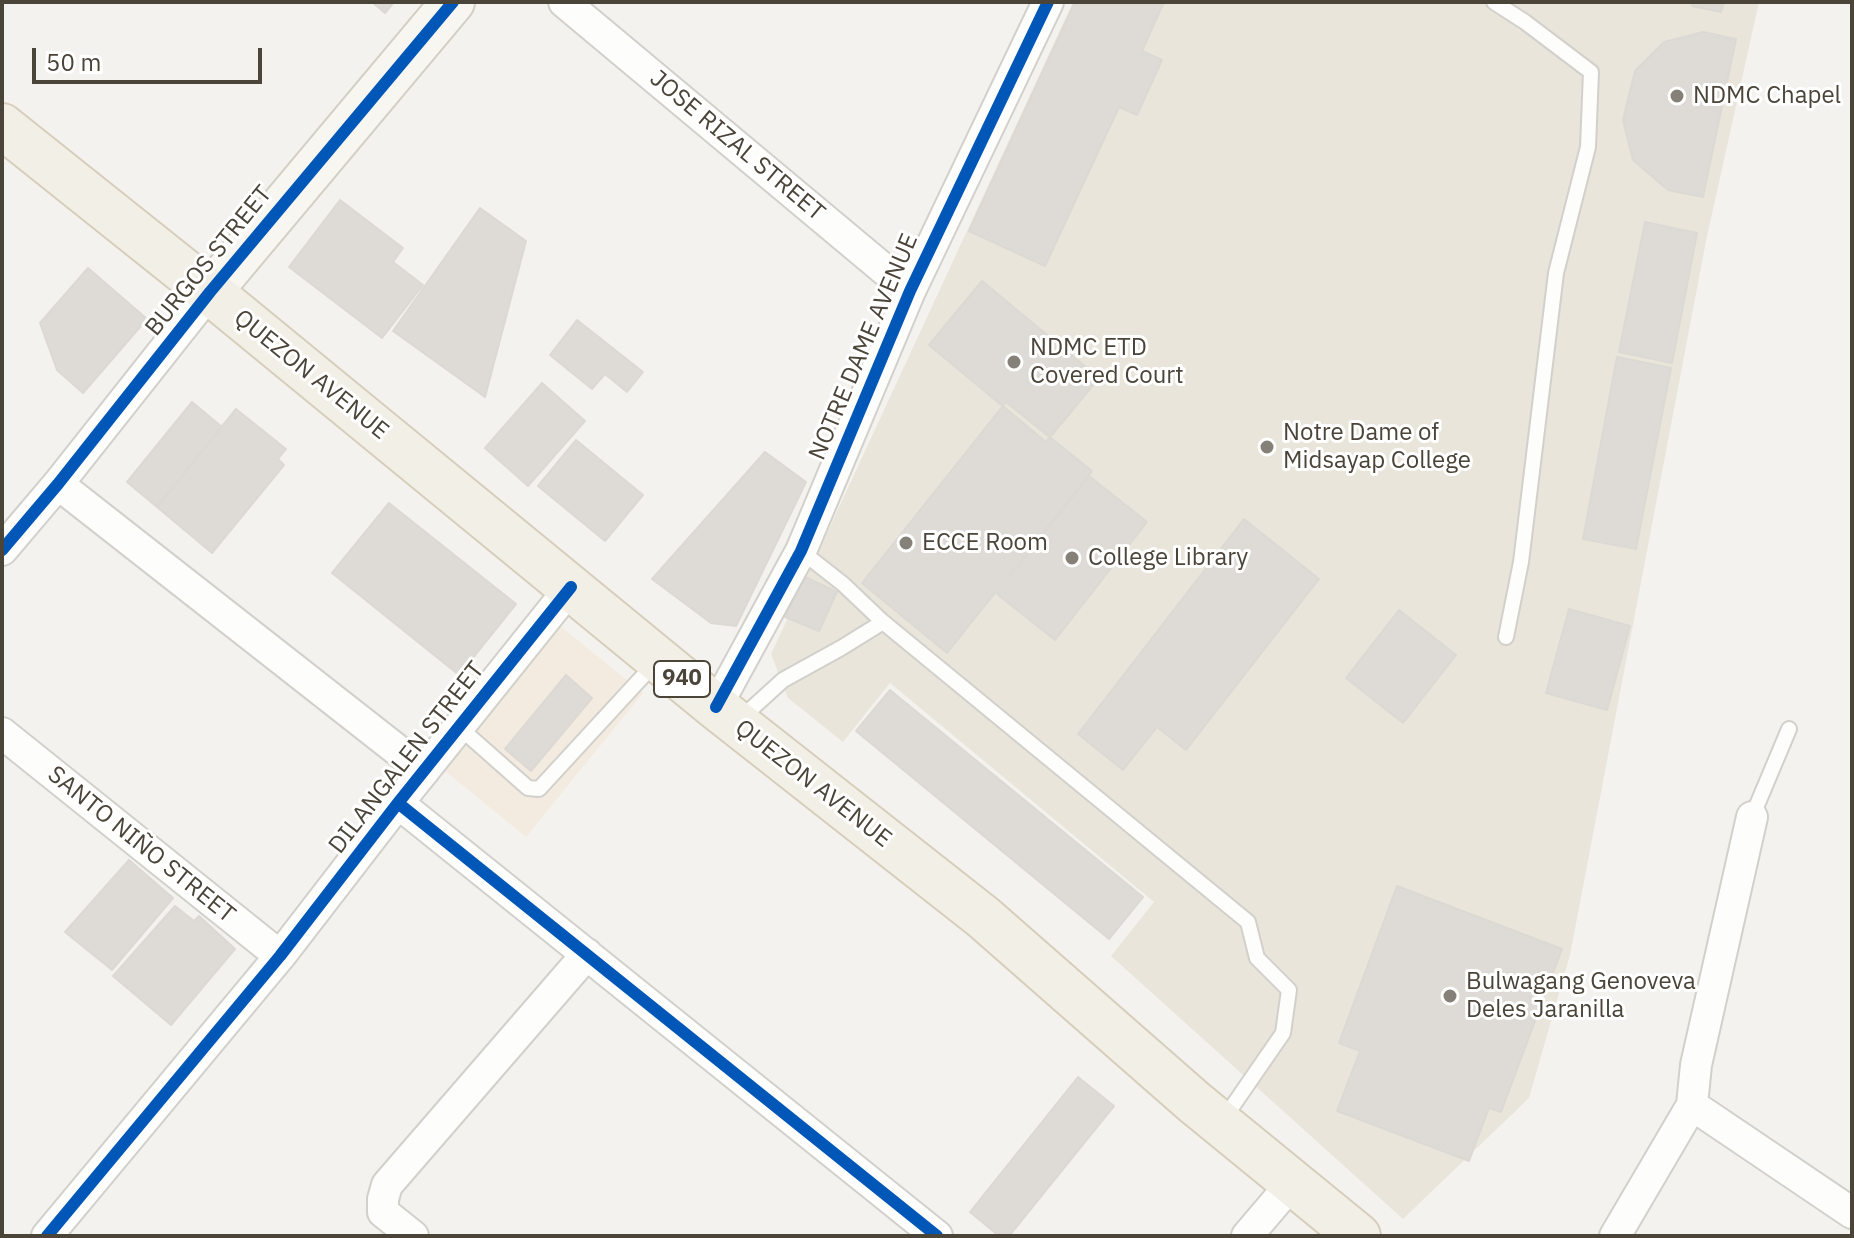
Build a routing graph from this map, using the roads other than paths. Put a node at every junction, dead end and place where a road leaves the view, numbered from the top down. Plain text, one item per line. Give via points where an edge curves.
1 (453, 2) edge
2 (564, 2) edge
3 (1048, 2) edge
4 (1494, 2) edge
5 (2, 126) edge
6 (910, 291) junction
7 (210, 292) junction
8 (58, 484) junction
9 (2, 550) edge
10 (801, 551) junction
11 (571, 587) junction
12 (883, 622) junction
13 (1506, 637) dead end
14 (659, 659) junction
15 (726, 715) junction
16 (459, 727) junction
17 (1789, 729) dead end
18 (2, 733) edge
19 (424, 771) junction
20 (398, 803) junction
21 (1752, 817) joint
22 (587, 954) junction
23 (280, 956) junction
24 (1692, 1105) junction
25 (1221, 1123) junction
26 (1293, 1182) junction
27 (1852, 1213) edge
28 (47, 1236) edge
29 (413, 1236) edge
30 (937, 1236) edge
31 (1247, 1236) edge
32 (1358, 1236) edge
33 (1615, 1236) edge

1 - 7 street, BURGOS STREET
2 - 6 street, JOSE RIZAL STREET
3 - 6 street, NOTRE DAME AVENUE
4 - 13 lane via 1591,72 1588,147 1556,273 1521,562
5 - 7 main road, QUEZON AVENUE / 940
6 - 10 street, NOTRE DAME AVENUE
7 - 8 street, BURGOS STREET
7 - 11 main road, QUEZON AVENUE / 940
8 - 9 street, BURGOS STREET
8 - 19 street
10 - 12 lane
10 - 15 street, NOTRE DAME AVENUE
11 - 14 main road, QUEZON AVENUE / 940
11 - 16 street, DILANGALEN STREET
12 - 15 lane
12 - 25 lane via 1248,922 1257,958 1289,990 1283,1033
14 - 15 main road, QUEZON AVENUE / 940
14 - 16 lane via 539,789 528,788
15 - 25 main road, QUEZON AVENUE / 940 via 983,917
16 - 19 street, DILANGALEN STREET
17 - 21 lane
18 - 23 street, SANTO NIÑO STREET
19 - 20 street, DILANGALEN STREET
20 - 22 street
20 - 23 street, DILANGALEN STREET
21 - 24 street via 1696,1065
22 - 29 street via 387,1185 383,1212
22 - 30 street
23 - 28 street, DILANGALEN STREET
24 - 27 street
24 - 33 street
25 - 26 main road, QUEZON AVENUE / 940
26 - 31 street
26 - 32 main road, QUEZON AVENUE / 940

